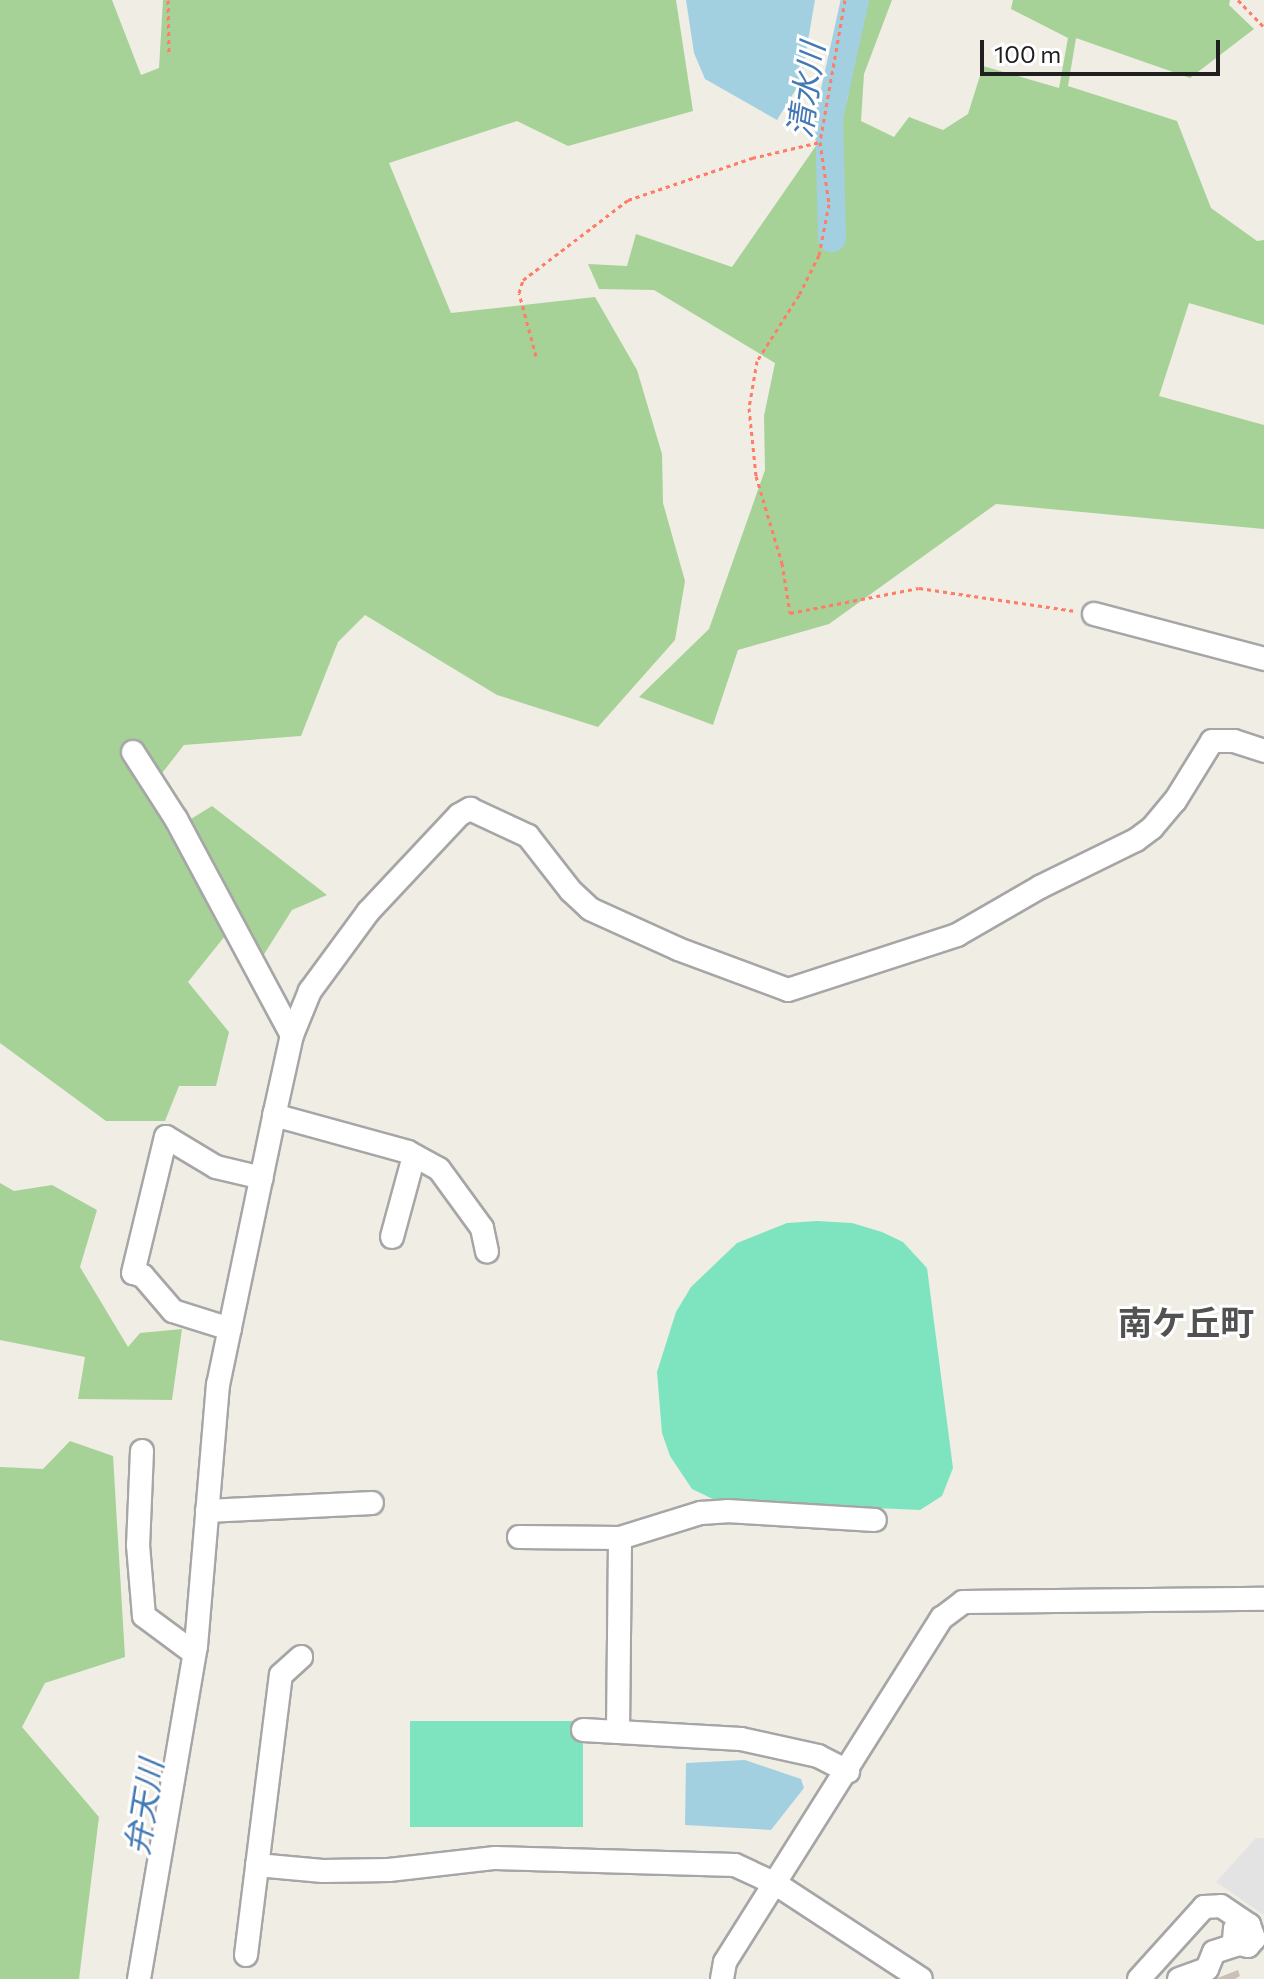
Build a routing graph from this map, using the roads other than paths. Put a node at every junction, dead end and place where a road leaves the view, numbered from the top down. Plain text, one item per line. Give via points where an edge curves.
1 (1094, 614) road end
2 (1264, 659) edge
3 (1264, 751) edge
4 (133, 752) dead end
5 (292, 1035) junction
6 (274, 1115) junction
7 (414, 1156) junction
8 (262, 1178) junction
9 (392, 1237) dead end
10 (487, 1251) dead end
11 (230, 1329) junction
12 (142, 1451) dead end
13 (372, 1503) dead end
14 (207, 1511) junction
15 (875, 1520) dead end
16 (519, 1537) dead end
17 (620, 1538) junction
18 (1264, 1599) edge
19 (194, 1653) junction
20 (301, 1657) dead end
21 (583, 1730) dead end
22 (618, 1732) junction
23 (848, 1771) junction
24 (257, 1865) junction
25 (776, 1884) junction
26 (1214, 1952) junction
27 (246, 1955) dead end
28 (1153, 1971) edge
29 (139, 1979) edge
30 (722, 1979) edge
31 (921, 1979) edge
32 (1179, 1979) edge

1 - 2 street
3 - 5 street via 1234,741 1212,741 1175,801 1136,840 957,935 788,990 590,909 528,836 470,809 359,924 320,974
4 - 5 street via 176,819
5 - 6 street
6 - 7 street
6 - 8 street
7 - 9 street
7 - 10 street via 439,1169 482,1228
8 - 11 street
8 - 11 street via 216,1167 166,1137 133,1273 143,1276 173,1311
11 - 14 street via 218,1385
12 - 19 street via 138,1545 144,1616
13 - 14 street
14 - 19 street
15 - 17 street via 727,1511 701,1513
16 - 17 street
17 - 22 street
18 - 23 street via 963,1602 942,1618
19 - 29 street
20 - 24 street via 281,1675
21 - 22 street
22 - 23 street via 741,1739 818,1756
23 - 25 street
24 - 25 street via 389,1870 495,1858 735,1865
24 - 27 street
25 - 30 street via 725,1962
25 - 31 street
26 - 28 street
26 - 28 street via 1241,1937 1204,1907
26 - 32 street via 1207,1969

